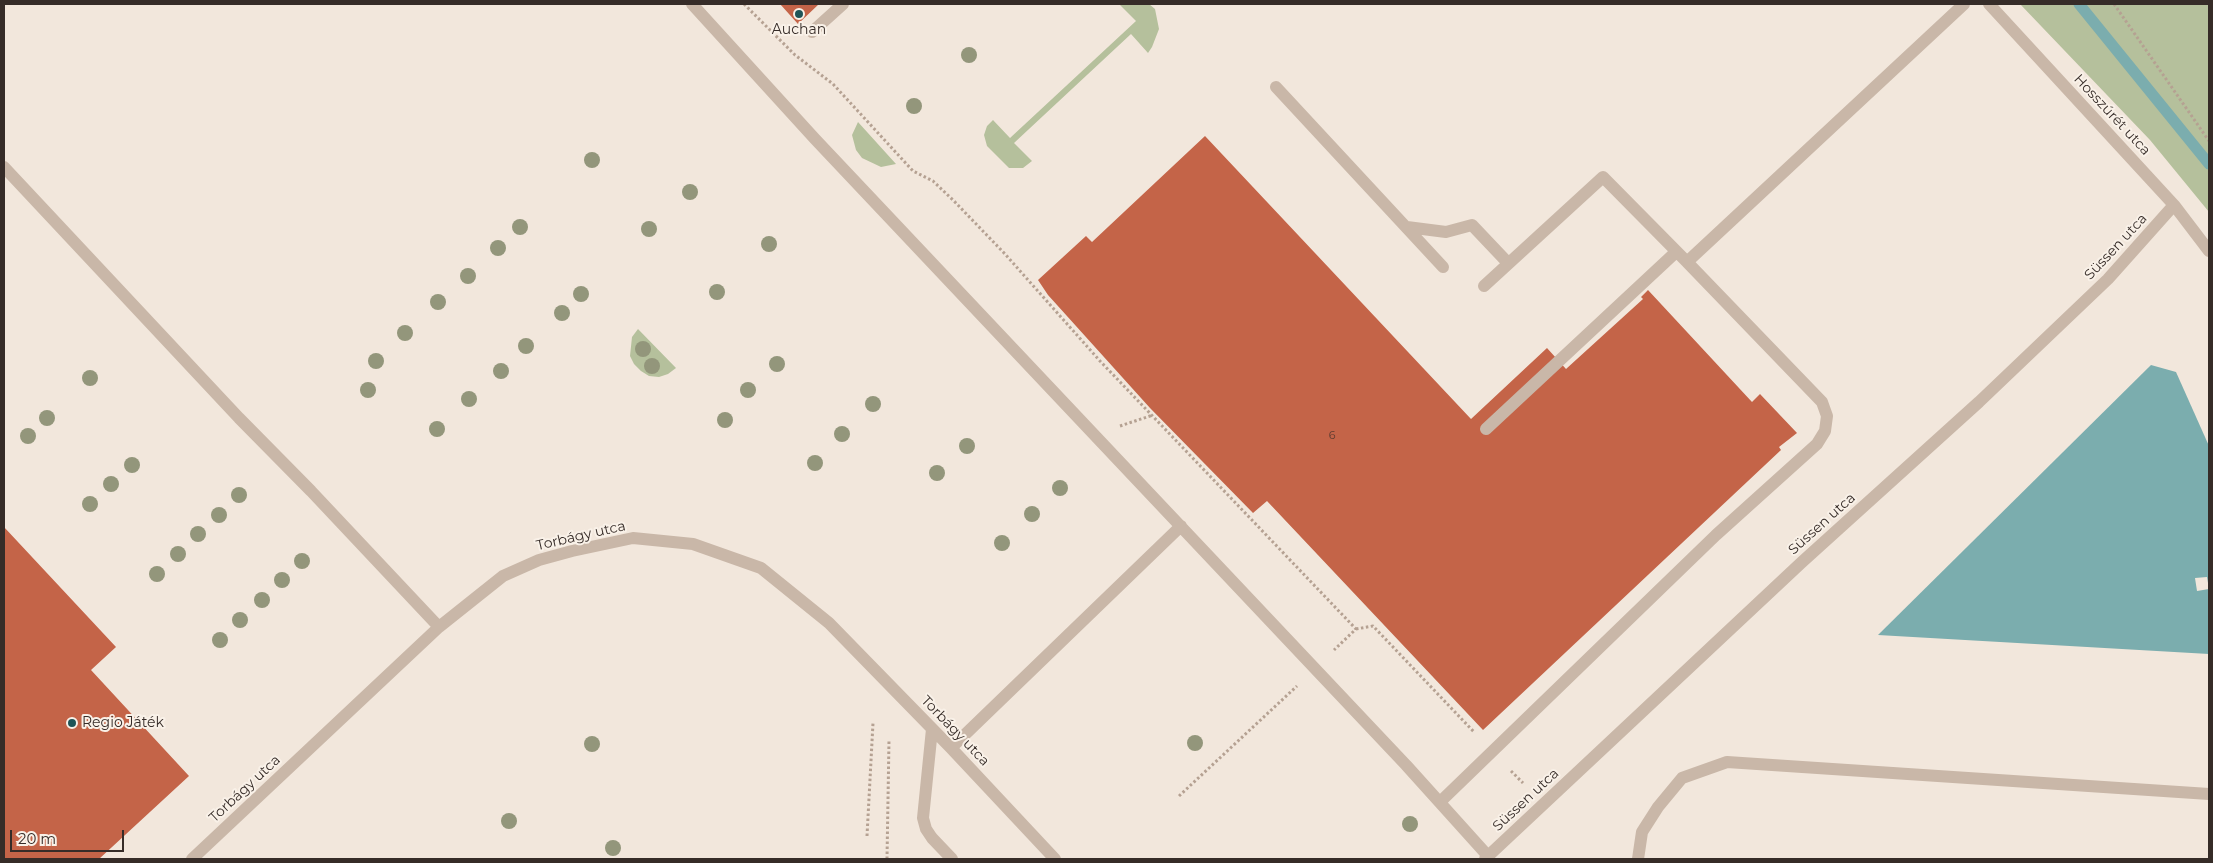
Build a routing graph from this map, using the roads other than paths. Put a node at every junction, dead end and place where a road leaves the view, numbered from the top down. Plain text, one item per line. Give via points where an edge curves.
1 (692, 4) edge
2 (843, 4) edge
3 (1964, 4) edge
4 (1989, 4) edge
5 (812, 32) dead end
6 (1276, 87) dead end
7 (4, 168) edge
8 (2174, 205) junction
9 (1407, 227) junction
10 (2209, 251) edge
11 (1676, 252) junction
12 (1687, 262) junction
13 (1508, 263) junction
14 (1444, 267) dead end
15 (1484, 286) dead end
16 (1486, 429) dead end
17 (1181, 526) junction
18 (439, 627) junction
19 (932, 729) junction
20 (951, 748) junction
21 (2209, 794) edge
22 (1440, 802) junction
23 (1486, 858) edge
24 (192, 859) edge
25 (952, 859) edge
26 (1054, 859) edge
27 (1638, 859) edge

1 - 17 street via 815,139
2 - 5 street
3 - 12 street
4 - 8 street, Hosszúrét utca
6 - 9 street
7 - 18 street
8 - 10 street, Hosszúrét utca
8 - 23 street, Süssen utca via 2108,279 1993,389 1802,562
9 - 13 street via 1446,232 1472,226
9 - 14 street
11 - 12 street
11 - 13 street via 1603,177
11 - 16 street
12 - 22 street via 1822,402 1827,416 1825,431 1817,444 1716,535
13 - 15 street
17 - 20 street
17 - 22 street
18 - 19 street, Torbágy utca via 503,576 539,560 633,538 693,544 761,568 829,623
18 - 24 street, Torbágy utca
19 - 20 street, Torbágy utca
19 - 25 street via 923,818 929,834
20 - 26 street, Torbágy utca
21 - 27 street via 1726,762 1682,778 1642,832
22 - 23 street

